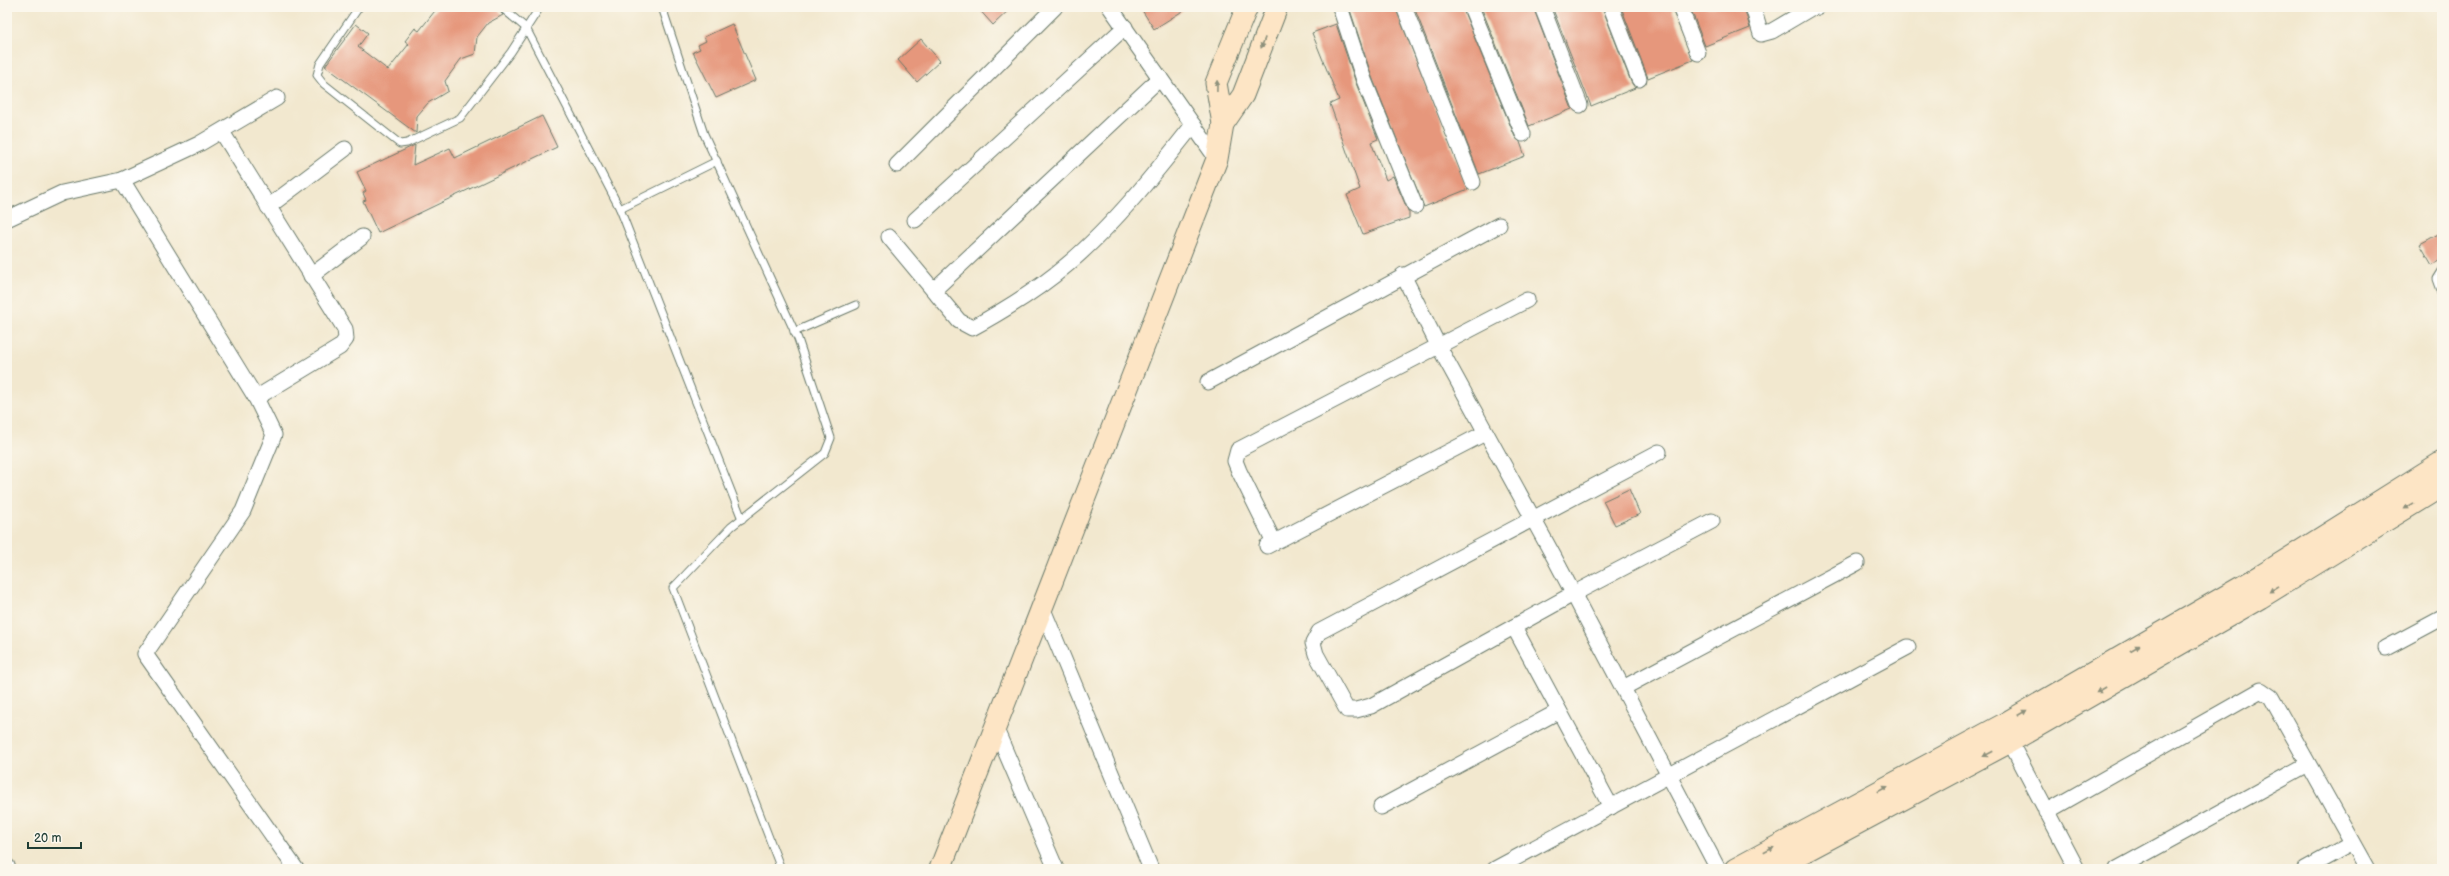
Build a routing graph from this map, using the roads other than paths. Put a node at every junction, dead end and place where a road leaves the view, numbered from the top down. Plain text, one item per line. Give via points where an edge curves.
1 (359, 7) edge
2 (501, 7) edge
3 (540, 7) edge
4 (662, 7) edge
5 (1055, 7) edge
6 (1110, 7) edge
7 (1247, 7) edge
8 (1277, 7) edge
9 (1340, 7) edge
10 (1404, 7) edge
11 (1471, 7) edge
12 (1542, 7) edge
13 (1611, 7) edge
14 (1680, 7) edge
15 (1753, 7) edge
16 (1818, 7) edge
17 (1125, 27) junction
18 (526, 28) junction
19 (1698, 53) dead end
20 (1160, 78) junction
21 (1639, 79) dead end
22 (277, 98) dead end
23 (1580, 105) dead end
24 (1222, 124) junction
25 (1193, 125) junction
26 (222, 132) junction
27 (1523, 134) dead end
28 (345, 149) dead end
29 (1218, 160) junction
30 (717, 161) junction
31 (897, 165) dead end
32 (122, 180) junction
33 (1473, 182) dead end
34 (268, 206) junction
35 (1416, 206) dead end
36 (620, 209) junction
37 (7, 219) edge
38 (915, 220) dead end
39 (1499, 225) dead end
40 (362, 237) dead end
41 (889, 237) dead end
42 (2442, 271) edge
43 (311, 276) junction
44 (1403, 276) junction
45 (935, 289) junction
46 (2442, 294) edge
47 (1527, 300) dead end
48 (856, 305) dead end
49 (794, 332) junction
50 (1438, 345) junction
51 (1208, 382) dead end
52 (256, 398) junction
53 (1486, 433) junction
54 (1659, 452) dead end
55 (2441, 464) edge
56 (2442, 486) edge
57 (1532, 518) junction
58 (742, 519) junction
59 (1712, 521) dead end
60 (1857, 563) dead end
61 (2292, 567) junction
62 (1573, 594) junction
63 (1042, 607) junction
64 (2442, 618) edge
65 (1514, 627) junction
66 (1908, 647) dead end
67 (2386, 648) dead end
68 (1623, 688) junction
69 (1559, 711) junction
70 (995, 728) junction
71 (2006, 734) junction
72 (2308, 764) junction
73 (1669, 776) junction
74 (1611, 807) junction
75 (1381, 808) dead end
76 (2046, 812) junction
77 (2352, 843) junction
78 (296, 869) edge
79 (781, 869) edge
80 (940, 869) edge
81 (1056, 869) edge
82 (1151, 869) edge
83 (1495, 869) edge
84 (1718, 869) edge
85 (1735, 869) edge
86 (1772, 869) edge
87 (2077, 869) edge
88 (2117, 869) edge
89 (2305, 869) edge
90 (2367, 869) edge

1 - 18 lane via 320,64 317,75 324,84 400,144 452,124 460,118
2 - 18 lane
3 - 18 lane
4 - 30 lane via 704,134
5 - 31 street
6 - 17 street
24 -> 7 street via 1216,83
8 -> 24 street via 1243,95
9 - 35 street via 1364,80
10 - 33 street
11 - 27 street
12 - 23 street
13 - 21 street
14 - 19 street
15 - 16 street via 1761,34 1772,31 1811,8
17 - 20 street
17 - 38 street
18 - 36 lane
20 - 25 street
20 - 45 street
22 - 26 street
24 - 29 street
25 - 29 street
25 - 45 street via 1159,168 1067,264 991,317 972,328 959,321
26 - 32 street
26 - 34 street
28 - 34 street
29 - 63 street
30 - 36 lane
30 - 49 lane
32 - 37 street via 62,193
32 - 52 street
34 - 43 street
36 - 58 lane
39 - 44 street
40 - 43 street
41 - 45 street
42 - 46 lane via 2437,279
43 - 52 street via 345,330 346,339 340,347
44 - 50 street
44 - 51 street
47 - 50 street
48 - 49 lane
49 - 58 lane via 831,438 824,453
50 - 53 street
50 - 53 street via 1238,450 1235,461 1271,544
52 - 78 street via 274,435 243,511 146,654
53 - 57 street
54 - 57 street
55 - 61 street
56 -> 61 street
57 - 62 street
57 - 65 street via 1319,632 1313,643 1316,654 1347,710 1356,710 1371,706
58 - 79 lane via 731,527 673,588
59 - 62 street
60 - 68 street
61 - 71 street
62 - 65 street
62 - 68 street
63 - 70 street
63 - 82 street
64 - 67 street
65 - 69 street
66 - 73 street
68 - 73 street
69 - 74 street
69 - 75 street
70 - 80 street
70 - 81 street
71 - 76 street
85 -> 71 street
71 -> 86 street
72 - 76 street via 2271,697 2261,690
72 - 77 street
72 - 88 street
73 - 74 street
73 - 84 street
74 - 83 street
76 - 87 street
77 - 89 street
77 - 90 street

